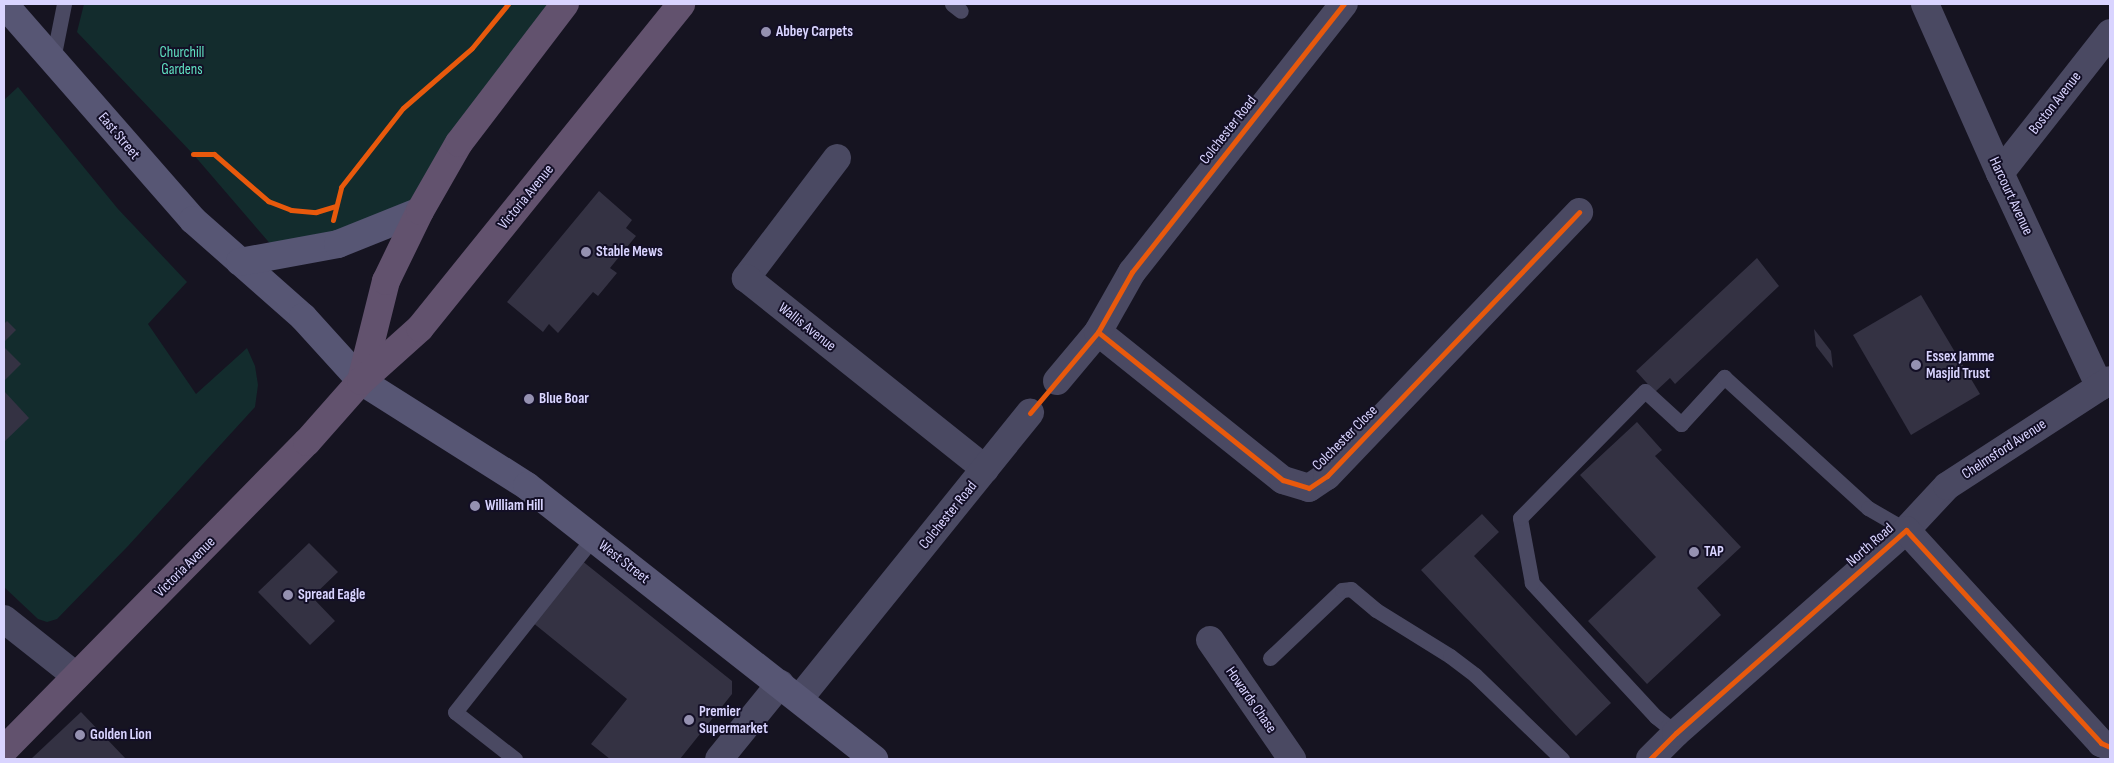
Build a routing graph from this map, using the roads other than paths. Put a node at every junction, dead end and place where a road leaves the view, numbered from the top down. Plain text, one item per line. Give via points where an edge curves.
1 (4, 4) edge
2 (64, 4) edge
3 (565, 4) edge
4 (681, 4) edge
5 (1344, 4) edge
6 (1925, 4) edge
7 (2110, 33) edge
8 (52, 59) junction
9 (837, 158) dead end
10 (2000, 173) junction
11 (420, 211) junction
12 (1579, 212) dead end
13 (240, 262) junction
14 (1098, 332) junction
15 (362, 381) junction
16 (1057, 381) dead end
17 (2105, 383) edge
18 (1030, 413) dead end
19 (985, 469) junction
20 (1906, 530) junction
21 (593, 538) junction
22 (4, 619) edge
23 (1210, 640) dead end
24 (1270, 658) dead end
25 (76, 676) junction
26 (789, 692) junction
27 (1676, 733) junction
28 (4, 750) edge
29 (2100, 750) edge
30 (515, 759) edge
31 (719, 759) edge
32 (874, 759) edge
33 (1292, 759) edge
34 (1562, 759) edge
35 (1650, 759) edge

1 - 8 main road, East Street
2 - 8 lane
3 - 11 highway, Victoria Avenue via 459,143
4 - 15 highway, Victoria Avenue via 435,311
5 - 14 street, Colchester Road via 1132,272
6 - 10 street, Harcourt Avenue
7 - 10 street, Boston Avenue
8 - 13 main road, East Street via 193,220
9 - 19 street, Wallis Avenue via 746,278
10 - 17 street, Harcourt Avenue
11 - 13 main road via 338,244
11 - 15 highway, Victoria Avenue via 386,281
12 - 14 street, Colchester Close via 1327,476 1309,488 1283,480
13 - 15 main road, East Street via 303,317
14 - 16 street
15 - 21 main road, West Street via 527,486
15 - 25 highway, Victoria Avenue via 307,442
17 - 20 street, Chelmsford Avenue via 1947,486
18 - 19 street, Colchester Road
19 - 26 street, Colchester Road
20 - 27 street, North Road
20 - 27 lane via 1868,508 1724,377 1681,424 1645,391 1520,518 1532,583 1656,717
20 - 29 street, North Road
21 - 26 main road, West Street
21 - 30 lane via 455,712
22 - 25 street
23 - 33 street, Howards Chase
24 - 34 lane via 1342,590 1351,589 1376,610 1475,675
25 - 28 highway, Victoria Avenue
26 - 31 street, Colchester Road
26 - 32 main road, West Street
27 - 35 street, North Road

